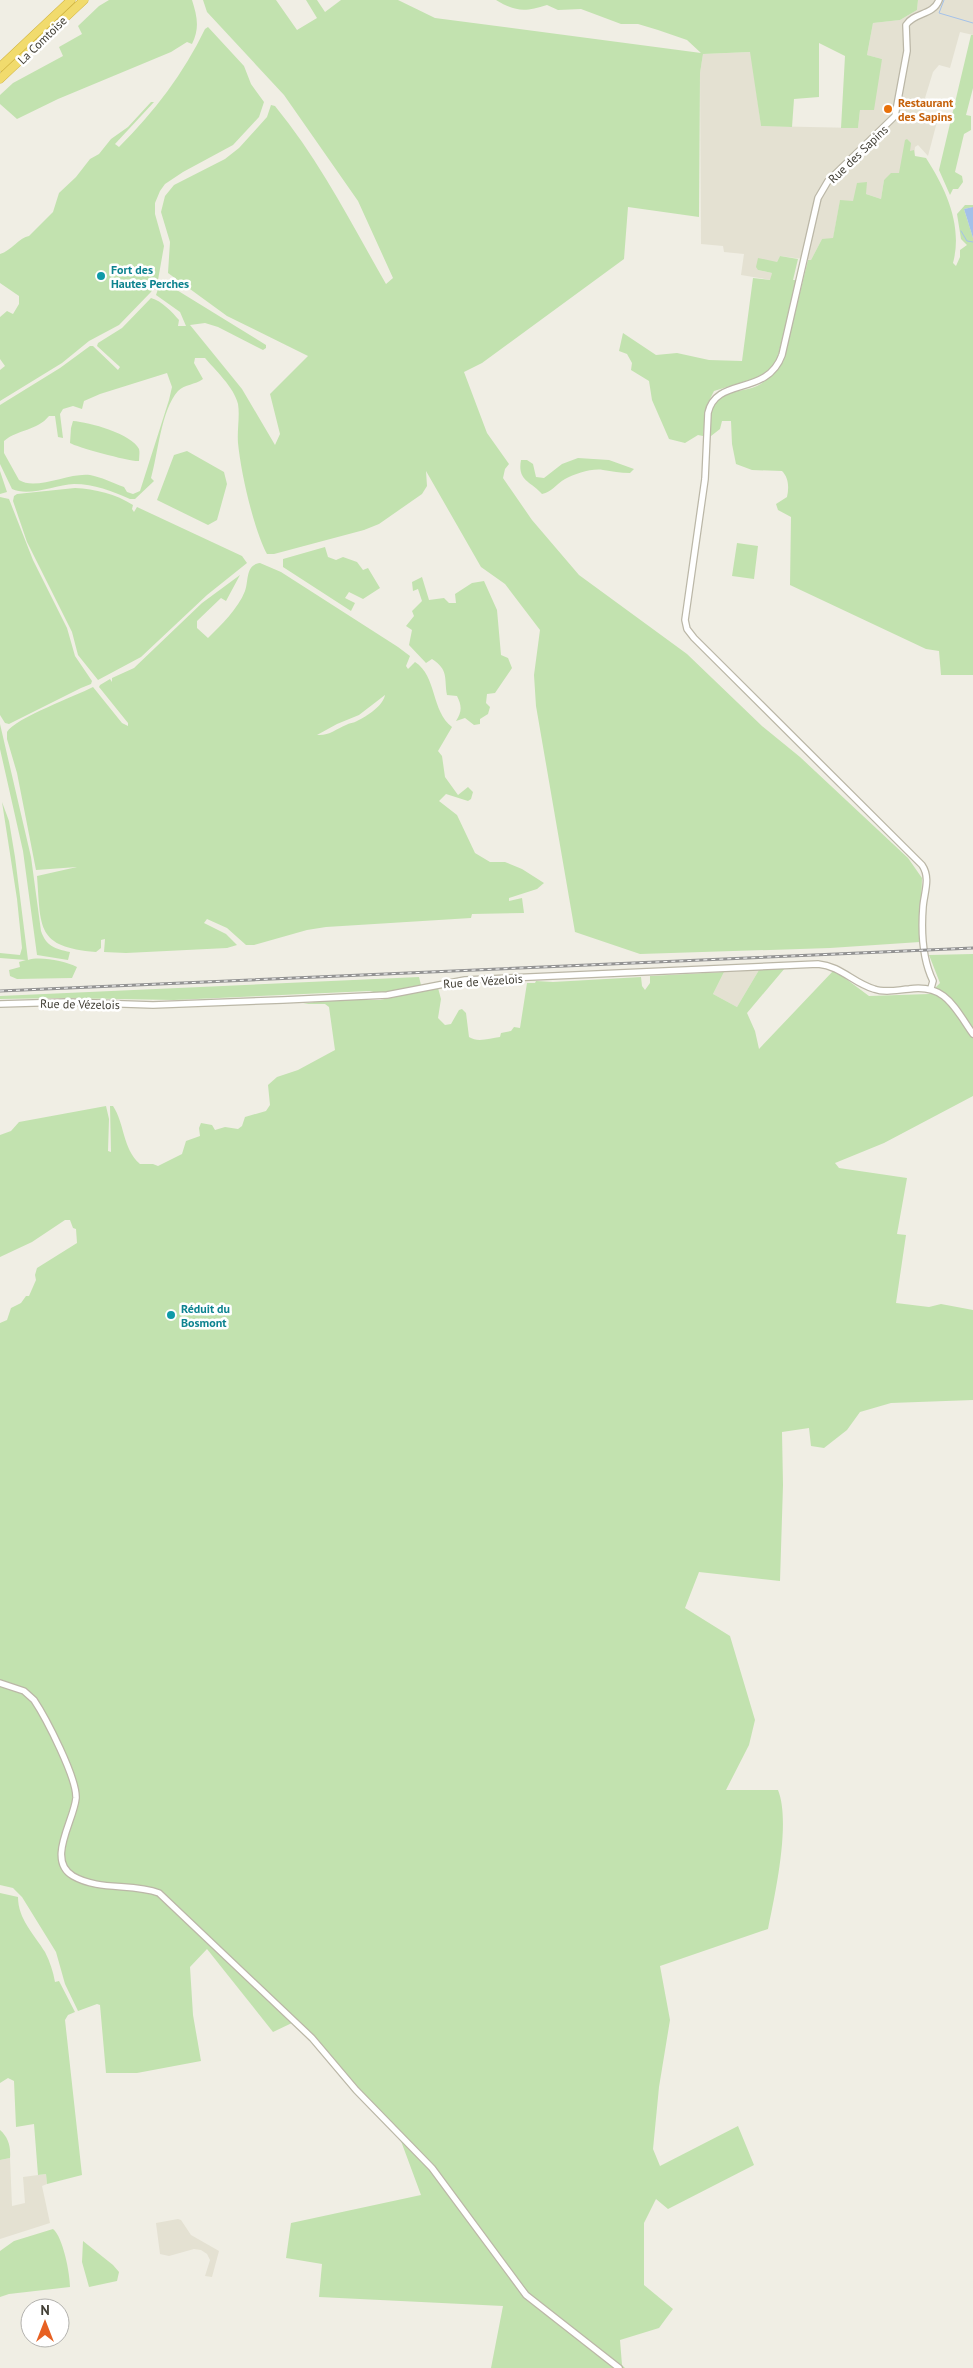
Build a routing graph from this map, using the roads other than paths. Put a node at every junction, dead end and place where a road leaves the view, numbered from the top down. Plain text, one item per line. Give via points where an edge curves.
1 (70, 0) edge
2 (84, 0) edge
3 (939, 0) edge
4 (0, 67) edge
5 (0, 80) edge
6 (931, 988) junction
7 (0, 1004) edge
8 (973, 1034) edge
9 (0, 1683) edge
10 (619, 2368) edge

1 - 4 highway, La Comtoise
2 - 5 highway, La Comtoise
3 - 6 street, Rue des Sapins via 934,9 913,18 906,25 907,51 895,116 822,189 818,198 782,355 775,370 755,383 716,396 709,406 705,479 685,620 694,638 922,865 927,881 923,911 924,956 933,981
6 - 7 street, Rue de Vézelois via 876,990 832,966 803,964 465,980 387,995 153,1005
6 - 8 street via 944,996
9 - 10 street via 24,1691 34,1700 73,1781 76,1800 62,1848 64,1868 73,1876 92,1882 159,1893 312,2038 361,2096 432,2168 526,2295

